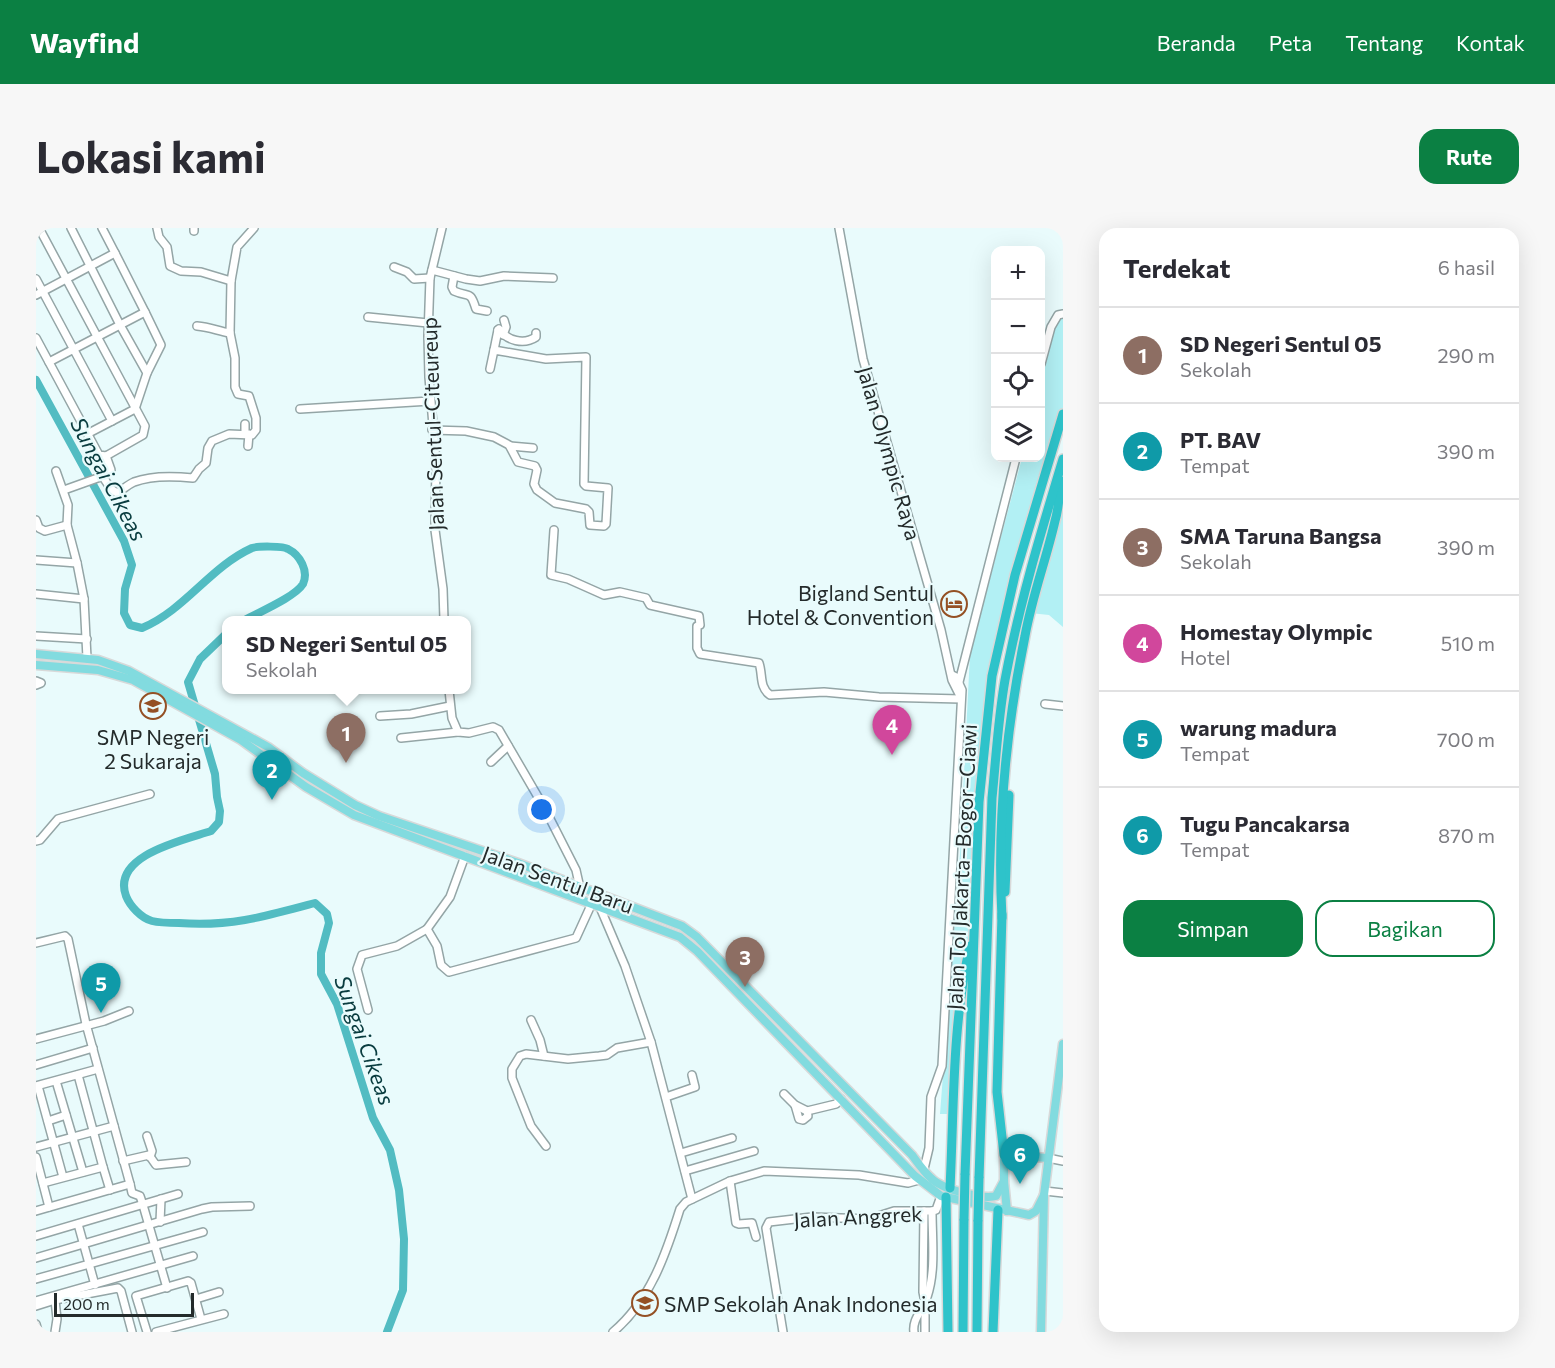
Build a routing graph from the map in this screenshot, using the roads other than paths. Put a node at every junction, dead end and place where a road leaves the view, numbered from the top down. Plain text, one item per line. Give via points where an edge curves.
1 (71, 228) edge
2 (102, 228) edge
3 (157, 228) edge
4 (254, 228) edge
5 (442, 228) edge
6 (839, 228) edge
7 (39, 231) edge
8 (114, 253) junction
9 (90, 266) junction
10 (394, 267) dead end
11 (432, 270) junction
12 (454, 276) junction
13 (430, 278) junction
14 (553, 278) dead end
15 (36, 279) edge
16 (66, 279) junction
17 (231, 281) junction
18 (39, 294) edge
19 (487, 311) dead end
20 (145, 312) junction
21 (1063, 314) edge
22 (368, 317) dead end
23 (504, 320) dead end
24 (428, 323) junction
25 (120, 325) junction
26 (197, 326) dead end
27 (1045, 327) edge
28 (1051, 327) junction
29 (230, 333) junction
30 (536, 333) dead end
31 (503, 335) junction
32 (97, 337) junction
33 (36, 338) edge
34 (74, 350) junction
35 (494, 350) junction
36 (1044, 354) edge
37 (49, 362) junction
38 (490, 369) dead end
39 (147, 373) junction
40 (430, 401) junction
41 (135, 409) junction
42 (300, 409) dead end
43 (1063, 414) edge
44 (112, 421) junction
45 (245, 424) dead end
46 (432, 430) junction
47 (87, 434) junction
48 (247, 434) junction
49 (249, 446) dead end
50 (510, 446) junction
51 (533, 448) dead end
52 (106, 456) junction
53 (1063, 459) edge
54 (1015, 462) edge
55 (1063, 466) edge
56 (56, 471) dead end
57 (101, 477) junction
58 (64, 490) junction
59 (36, 519) edge
60 (67, 525) junction
61 (554, 530) dead end
62 (36, 560) edge
63 (77, 563) junction
64 (36, 594) edge
65 (84, 599) junction
66 (444, 616) edge
67 (36, 636) edge
68 (87, 639) junction
69 (36, 654) edge
70 (87, 658) junction
71 (36, 665) edge
72 (952, 675) junction
73 (959, 682) junction
74 (167, 694) junction
75 (449, 694) edge
76 (960, 698) junction
77 (1045, 704) dead end
78 (450, 706) junction
79 (1063, 706) edge
80 (380, 716) dead end
81 (458, 732) junction
82 (237, 734) junction
83 (401, 738) dead end
84 (508, 746) junction
85 (490, 762) dead end
86 (150, 794) dead end
87 (36, 841) edge
88 (465, 856) junction
89 (518, 863) junction
90 (530, 868) junction
91 (511, 875) junction
92 (524, 880) junction
93 (580, 888) junction
94 (596, 904) junction
95 (975, 922) junction
96 (428, 929) junction
97 (36, 943) edge
98 (368, 1010) dead end
99 (129, 1011) dead end
100 (531, 1020) dead end
101 (86, 1024) junction
102 (36, 1039) edge
103 (651, 1042) junction
104 (1063, 1044) edge
105 (93, 1048) junction
106 (544, 1056) junction
107 (37, 1062) edge
108 (98, 1069) junction
109 (78, 1075) junction
110 (692, 1076) dead end
111 (56, 1081) junction
112 (37, 1086) edge
113 (784, 1094) dead end
114 (1059, 1094) edge
115 (666, 1097) junction
116 (841, 1099) junction
117 (66, 1115) junction
118 (48, 1121) junction
119 (114, 1126) junction
120 (94, 1131) junction
121 (147, 1136) dead end
122 (72, 1137) junction
123 (732, 1138) dead end
124 (54, 1142) junction
125 (36, 1146) edge
126 (546, 1146) dead end
127 (754, 1151) dead end
128 (681, 1153) junction
129 (1004, 1155) junction
130 (150, 1156) junction
131 (36, 1157) edge
132 (1048, 1158) junction
133 (123, 1161) junction
134 (1063, 1161) edge
135 (186, 1162) dead end
136 (103, 1167) junction
137 (924, 1170) junction
138 (685, 1171) junction
139 (83, 1172) junction
140 (63, 1177) junction
141 (919, 1180) junction
142 (730, 1181) junction
143 (1004, 1181) junction
144 (43, 1183) junction
145 (130, 1184) junction
146 (110, 1190) junction
147 (1044, 1193) junction
148 (1063, 1193) edge
149 (178, 1194) dead end
150 (946, 1194) junction
151 (161, 1199) junction
152 (692, 1199) junction
153 (143, 1205) junction
154 (250, 1206) dead end
155 (50, 1207) junction
156 (1002, 1210) junction
157 (36, 1211) edge
158 (924, 1211) junction
159 (932, 1211) junction
160 (160, 1222) junction
161 (78, 1224) junction
162 (148, 1225) junction
163 (203, 1232) dead end
164 (36, 1236) edge
165 (756, 1237) dead end
166 (84, 1244) junction
167 (154, 1245) junction
168 (193, 1256) dead end
169 (36, 1258) edge
170 (90, 1264) junction
171 (160, 1266) junction
172 (36, 1279) edge
173 (95, 1285) junction
174 (167, 1288) junction
175 (219, 1292) dead end
176 (196, 1299) junction
177 (55, 1300) junction
178 (36, 1301) edge
179 (925, 1302) junction
180 (36, 1306) edge
181 (224, 1314) dead end
182 (201, 1319) junction
183 (36, 1324) edge
184 (38, 1332) edge
185 (55, 1332) edge
186 (132, 1332) edge
187 (147, 1332) edge
188 (156, 1332) edge
189 (613, 1332) edge
190 (783, 1332) edge
191 (914, 1332) edge
192 (924, 1332) edge
193 (948, 1332) edge
194 (963, 1332) edge
195 (977, 1332) edge
196 (993, 1332) edge
197 (1041, 1332) edge

1 - 9 street
2 - 8 street
3 - 17 street via 167,247 170,266
4 - 17 street via 237,247
5 - 11 street, Jalan Sentul-Citeureup
6 - 72 street, Jalan Olympic Raya via 863,359
7 - 16 street
8 - 9 street
8 - 20 street
9 - 16 street
9 - 25 street
10 - 13 street via 414,279
11 - 12 street
11 - 13 street, Jalan Sentul-Citeureup
12 - 14 street via 480,281 504,276
12 - 19 street via 454,291 471,297 476,309
13 - 24 street, Jalan Sentul-Citeureup
15 - 18 street
16 - 18 street
16 - 32 street
17 - 29 street
18 - 34 street
20 - 25 street
20 - 39 street via 161,345
21 - 28 street via 1057,315
22 - 24 street
23 - 31 street
24 - 40 street, Jalan Sentul-Citeureup
25 - 32 street
25 - 39 street
26 - 29 street
27 - 28 street
28 - 36 street
29 - 48 street via 236,390 249,396 256,418 256,430
30 - 31 street via 531,340 509,340
31 - 35 street via 498,329
32 - 34 street
32 - 41 street
33 - 37 street
34 - 37 street
34 - 44 street
35 - 38 street
35 - 50 street via 546,359 586,357 584,483 608,488 606,524 591,526 587,510 555,503 535,488 536,468 519,462
37 - 47 street
39 - 41 street
40 - 42 street
40 - 46 street, Jalan Sentul-Citeureup
41 - 44 street
41 - 52 street via 145,431
43 - 95 highway, Jalan Tol Jakarta–Bogor–Ciawi via 1015,575 992,676 980,802
44 - 47 street
45 - 48 street
46 - 50 street via 482,434
46 - 66 street, Jalan Sentul-Citeureup via 436,462 435,530
47 - 52 street via 97,454
48 - 49 street
48 - 57 street via 229,434 213,441 206,463 194,478 144,479 117,493
50 - 51 street
52 - 57 street via 111,470
53 - 195 highway, Jalan Tol Jakarta–Bogor–Ciawi, bridge via 1026,580 1005,681 992,798
54 - 73 street, Jalan Olympic Raya
55 - 129 highway via 1056,519 1024,637 1009,741 997,1092
56 - 58 street
57 - 58 street
58 - 60 street
59 - 60 street via 45,531
60 - 63 street
61 - 76 street via 551,575 604,595 627,592 646,598 650,605 699,616 700,654 759,663 763,688 770,695 824,692
62 - 63 street
63 - 65 street
64 - 65 street
65 - 68 street
67 - 68 street
68 - 70 street
69 - 70 main road, Jalan Sentul Baru
70 - 74 main road, Jalan Sentul Baru via 129,671
71 - 74 main road, Jalan Sentul Baru via 108,672
72 - 73 street
72 - 76 street, Jalan Olympic Raya
73 - 76 street, Jalan Olympic Raya
74 - 82 main road, Jalan Sentul Baru
75 - 78 street
76 - 137 street, Jalan Olympic Raya via 942,1066 931,1096
77 - 79 street
78 - 80 street
78 - 81 street
81 - 83 street
81 - 84 street via 496,728
82 - 88 main road, Jalan Sentul Baru via 306,788 354,815
82 - 89 main road, Jalan Sentul Baru via 268,747 355,805
84 - 85 street
84 - 93 street via 576,870
86 - 87 street via 58,819
88 - 91 main road, Jalan Sentul Baru
88 - 96 street via 450,897
89 - 90 main road, Jalan Sentul Baru
89 - 91 main road
90 - 92 main road
90 - 93 main road, Jalan Sentul Baru
91 - 92 main road, Jalan Sentul Baru
92 - 94 main road, Jalan Sentul Baru
93 - 137 main road, Jalan Sentul Baru via 682,926 698,937
94 - 96 street via 576,938 449,972 441,965
94 - 103 street via 625,966
94 - 116 main road, Jalan Sentul Baru via 686,941
95 - 150 highway via 964,972
95 - 194 highway, Jalan Tol Jakarta–Bogor–Ciawi, bridge
96 - 98 street via 397,946 362,955 357,969
97 - 101 street via 61,936 68,939
99 - 101 street
100 - 106 street
101 - 102 street
101 - 105 street
103 - 106 street via 617,1048 605,1055 568,1059
103 - 115 street
104 - 114 main road
105 - 107 street
105 - 108 street
106 - 126 street via 520,1056 512,1074 529,1121
108 - 109 street
108 - 119 street
109 - 111 street
109 - 120 street
110 - 115 street via 695,1088
111 - 112 street
111 - 117 street
112 - 118 street
113 - 116 street via 807,1111 836,1104
114 - 132 main road
115 - 128 street
116 - 141 main road, Jalan Sentul Baru
117 - 118 street
117 - 122 street
118 - 124 street
119 - 120 street
119 - 133 street
120 - 122 street
120 - 136 street
121 - 130 street
122 - 124 street
122 - 139 street
123 - 128 street
124 - 125 street
124 - 140 street
127 - 138 street
128 - 138 street
129 - 132 main road
129 - 143 main road
130 - 133 street
130 - 135 street via 156,1165
131 - 144 street
132 - 134 street
132 - 147 main road
133 - 145 street
136 - 139 street
136 - 146 street
137 - 150 main road, Jalan Sentul Baru
138 - 152 street
139 - 140 street
140 - 144 street
141 - 142 street via 908,1183 859,1175 764,1171
141 - 150 main road, Jalan Sentul Baru
142 - 152 street
142 - 165 street via 736,1223 752,1223
143 - 150 main road, Jalan Sentul Baru via 996,1196 988,1199
143 - 156 main road
144 - 155 street
145 - 146 street
145 - 153 street
146 - 155 street
147 - 148 street
147 - 156 main road, Jalan Sentul Baru via 1036,1211 1029,1215
147 - 197 main road
149 - 151 street
150 - 156 main road, Jalan Sentul Baru
150 - 159 street, Jalan Anggrek
150 - 193 highway
151 - 153 street
151 - 160 street
152 - 189 street via 682,1205 665,1254 639,1305
153 - 161 street
153 - 162 street
154 - 160 street via 212,1207
155 - 157 street
156 - 196 highway
158 - 159 street, Jalan Anggrek
158 - 179 street
158 - 190 street, Jalan Anggrek via 894,1211 869,1220 812,1216 766,1225
159 - 179 street via 931,1282
160 - 162 street
161 - 164 street
161 - 166 street
162 - 166 street
162 - 167 street
163 - 167 street
166 - 169 street
166 - 170 street
167 - 170 street
167 - 171 street
168 - 171 street
170 - 172 street
170 - 173 street
171 - 173 street
171 - 174 street
173 - 178 street
174 - 176 street via 190,1281
174 - 187 street via 133,1297
175 - 176 street
176 - 182 street
177 - 180 street
177 - 185 street
177 - 186 street via 120,1289
179 - 191 street via 913,1324
179 - 192 street
181 - 182 street
182 - 188 street
183 - 184 street

